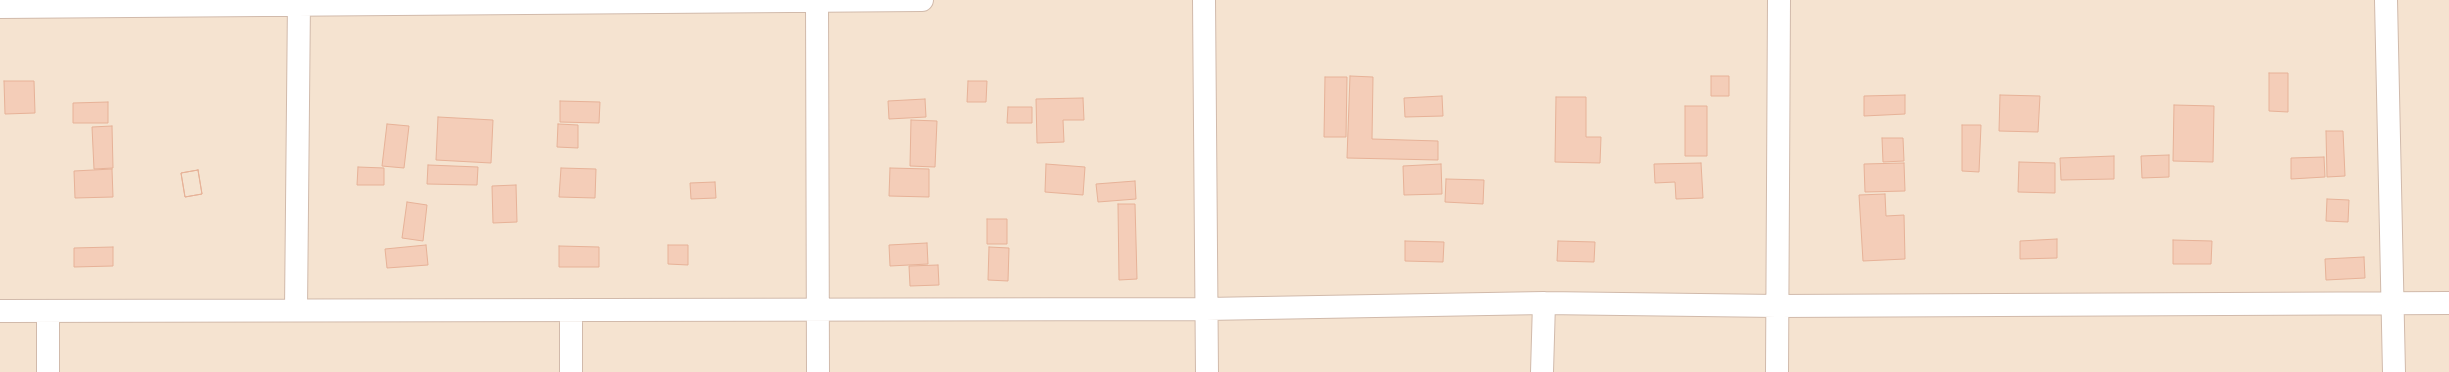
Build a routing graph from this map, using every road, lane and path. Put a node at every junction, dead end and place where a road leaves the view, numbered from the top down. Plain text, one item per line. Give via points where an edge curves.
1 (817, 0) edge
2 (922, 0) edge
3 (1204, 0) edge
4 (1779, 0) edge
5 (2386, 0) edge
6 (299, 2) edge
7 (0, 7) edge
8 (1544, 303) junction
9 (2449, 303) edge
10 (2394, 304) junction
11 (1777, 306) junction
12 (1206, 309) junction
13 (296, 310) junction
14 (571, 310) junction
15 (818, 310) junction
16 (0, 311) edge
17 (48, 311) junction
18 (48, 372) edge
19 (572, 372) edge
20 (818, 372) edge
21 (1207, 372) edge
22 (1542, 372) edge
23 (1777, 372) edge
24 (2394, 372) edge

1 - 2 street
1 - 6 street
1 - 15 street
3 - 12 street
4 - 11 street
5 - 10 street
6 - 7 street
6 - 13 street
8 - 11 street
8 - 12 street
8 - 22 street
9 - 10 street
10 - 11 street
10 - 24 street
11 - 23 street
12 - 15 street
12 - 21 street
13 - 14 street
13 - 17 street
14 - 15 street
14 - 19 street
15 - 20 street
16 - 17 street
17 - 18 street

